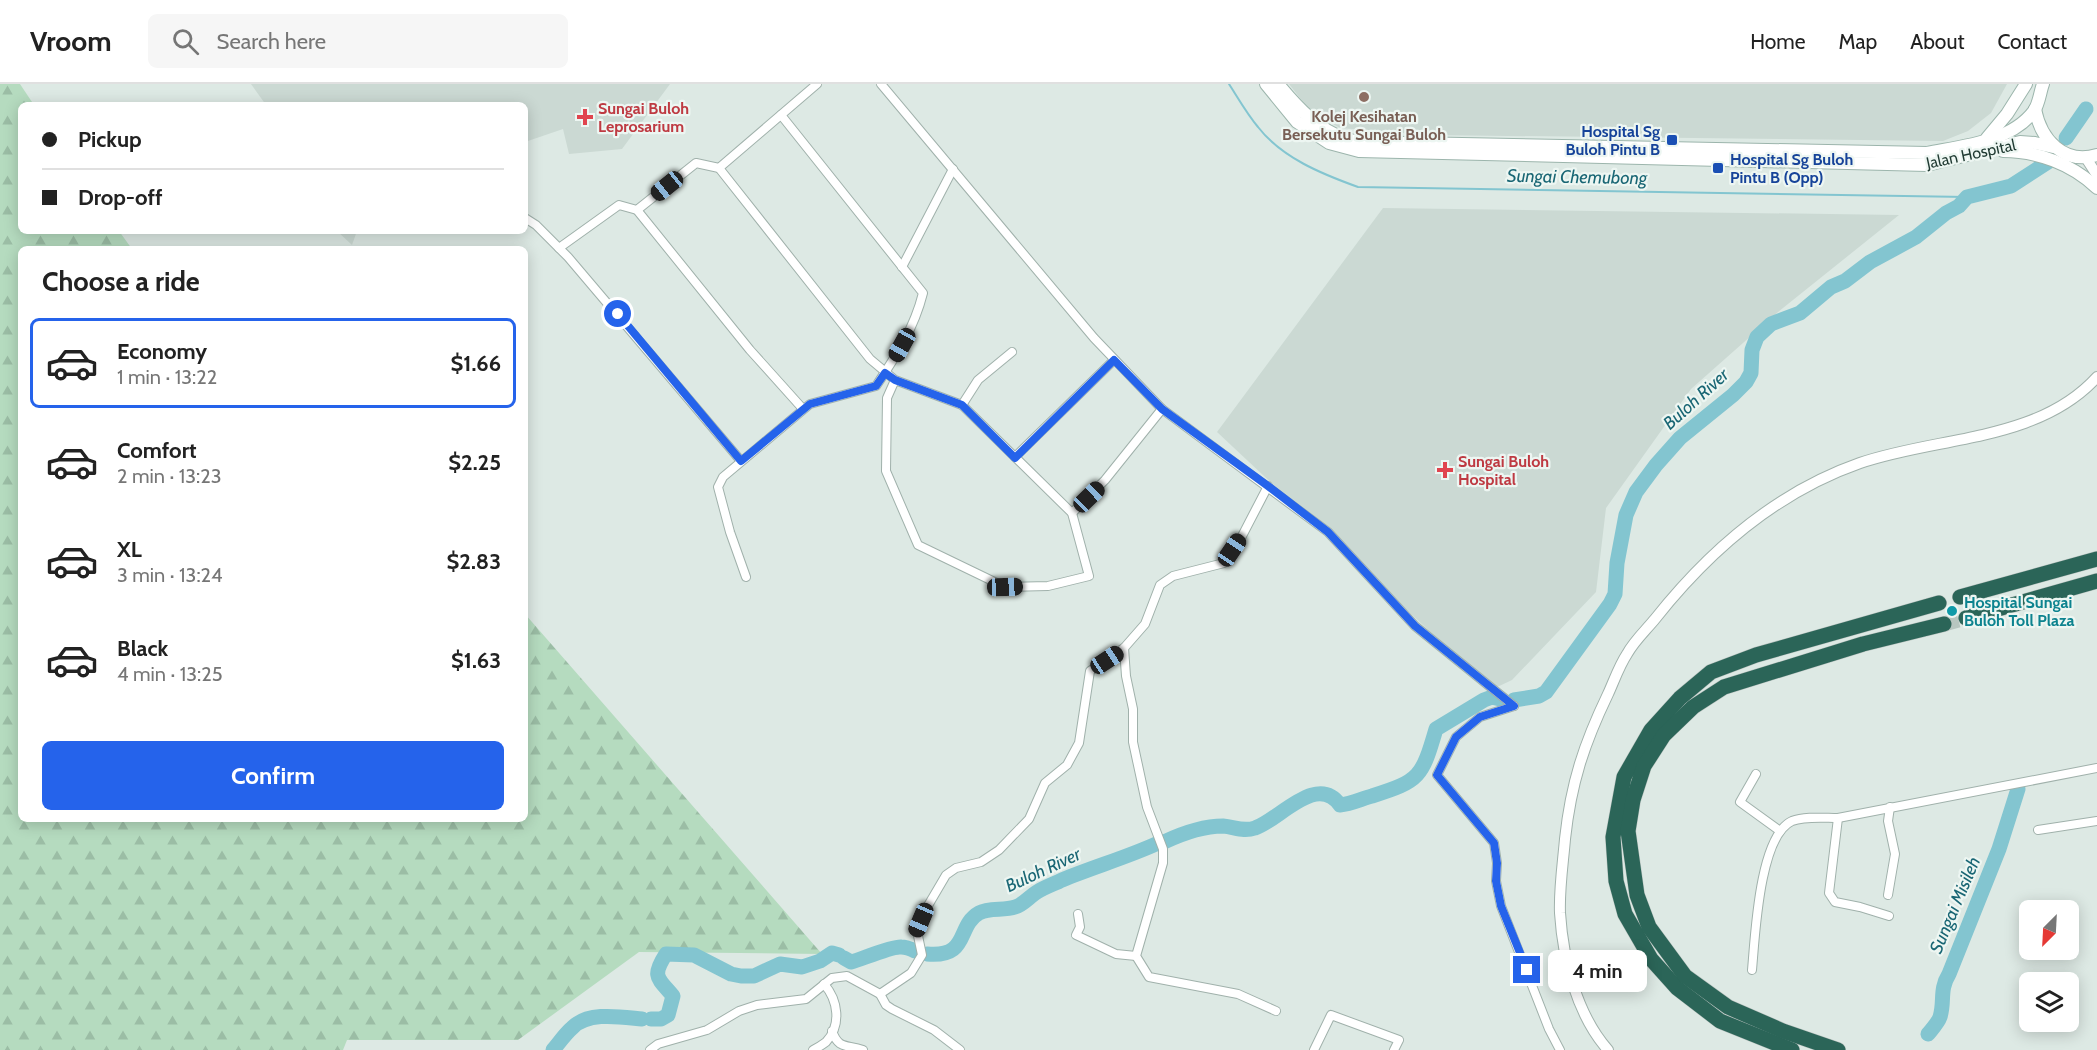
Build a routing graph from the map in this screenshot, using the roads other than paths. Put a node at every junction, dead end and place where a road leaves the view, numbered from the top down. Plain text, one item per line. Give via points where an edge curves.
1 (817, 84) edge
2 (881, 84) edge
3 (1266, 84) edge
4 (1278, 84) edge
5 (2026, 84) edge
6 (2039, 88) edge
7 (2035, 109) junction
8 (781, 115) junction
9 (1984, 146) junction
10 (2053, 147) junction
11 (2092, 157) edge
12 (719, 168) junction
13 (953, 169) junction
14 (2097, 175) edge
15 (2097, 188) edge
16 (637, 210) junction
17 (528, 220) edge
18 (559, 248) junction
19 (902, 267) junction
20 (1012, 352) dead end
21 (1114, 360) junction
22 (885, 373) junction
23 (2097, 377) edge
24 (895, 380) junction
25 (962, 405) junction
26 (803, 409) junction
27 (1162, 409) junction
28 (1015, 458) junction
29 (741, 461) junction
30 (1268, 486) junction
31 (1072, 513) junction
32 (2097, 559) edge
33 (2064, 568) junction
34 (746, 577) dead end
35 (2097, 581) edge
36 (2069, 590) junction
37 (1960, 597) dead end
38 (1939, 603) dead end
39 (1966, 618) tunnel mouth
40 (1944, 624) tunnel mouth
41 (1124, 648) junction
42 (2097, 768) edge
43 (1756, 774) dead end
44 (1890, 807) junction
45 (1838, 818) junction
46 (2097, 822) edge
47 (2038, 830) dead end
48 (1780, 831) junction
49 (1888, 895) dead end
50 (1078, 914) dead end
51 (1889, 916) dead end
52 (1136, 956) junction
53 (1752, 970) dead end
54 (824, 984) junction
55 (880, 994) junction
56 (1276, 1011) dead end
57 (832, 1031) junction
58 (1785, 1042) edge
59 (650, 1050) edge
60 (813, 1050) edge
61 (863, 1050) edge
62 (960, 1050) edge
63 (1314, 1050) edge
64 (1394, 1050) edge
65 (1560, 1050) edge
66 (1608, 1050) edge
67 (1838, 1050) edge

1 - 8 street
2 - 13 street
3 - 9 main road, Jalan Hospital via 1298,122 1329,143 1359,151 1927,165
4 - 9 main road, Jalan Hospital via 1297,107 1326,130 1348,140 1927,153
5 - 9 main road, Jalan Hospital
6 - 7 main road
7 - 9 main road, Jalan Hospital
7 - 10 main road via 2043,133
8 - 12 street
8 - 19 street
9 - 10 main road, Jalan Hospital via 2020,142
9 - 15 main road via 2041,155 2086,177
10 - 11 main road, Jalan Hospital via 2070,155
11 - 14 street
12 - 16 street via 696,163
12 - 22 street
13 - 19 street
13 - 21 street
16 - 18 street via 619,205
16 - 26 street
17 - 18 street
18 - 29 street
19 - 22 street via 923,293 917,317
20 - 25 street via 978,380
21 - 27 street
21 - 28 street
22 - 24 street
22 - 26 street via 876,386
23 - 66 street via 2049,414 1997,431 1861,462 1786,498 1754,519 1698,569 1627,653 1590,730 1575,774 1568,810 1560,910 1572,980 1595,1035
24 - 25 street
24 - 31 street via 887,398 886,471 918,545 1005,587 1048,586 1089,576
25 - 28 street
26 - 29 street
27 - 30 street
27 - 31 street via 1105,480
28 - 31 street
29 - 34 street via 718,487
30 - 41 street via 1224,563 1173,576 1160,585 1145,624
30 - 65 street via 1328,532 1415,626 1514,706 1480,717 1456,737 1437,775 1494,843 1501,906
32 - 33 highway
33 - 36 highway
33 - 37 highway
35 - 36 highway
36 - 39 highway
38 - 58 highway via 1756,655 1711,672 1651,730 1624,777 1613,837 1616,881 1625,914 1652,959 1677,988 1720,1021
40 - 58 highway via 1863,644 1724,687 1693,707 1664,735 1644,766 1628,831 1637,895 1648,927 1685,976
41 - 52 street via 1133,709 1133,742 1163,863
41 - 55 street via 1090,671 1079,743 1067,765 1045,783 1029,819 999,850 981,862 956,868 946,875 916,932 922,956 911,972
42 - 44 street
43 - 48 street via 1740,802
44 - 45 street
44 - 49 street via 1888,821 1895,854
45 - 48 street via 1808,818 1792,822
45 - 51 street via 1831,898
46 - 47 street
48 - 53 street via 1760,893
50 - 52 street via 1080,927 1076,935 1116,954
52 - 56 street via 1149,976 1238,994
54 - 55 street via 832,978 847,976
54 - 57 street via 832,993 838,1014
54 - 59 street via 806,999 757,1005 706,1030
55 - 62 street via 886,1005 934,1030
57 - 60 street via 826,1042
57 - 61 street via 840,1047
58 - 67 highway
63 - 64 street via 1331,1015 1399,1040

